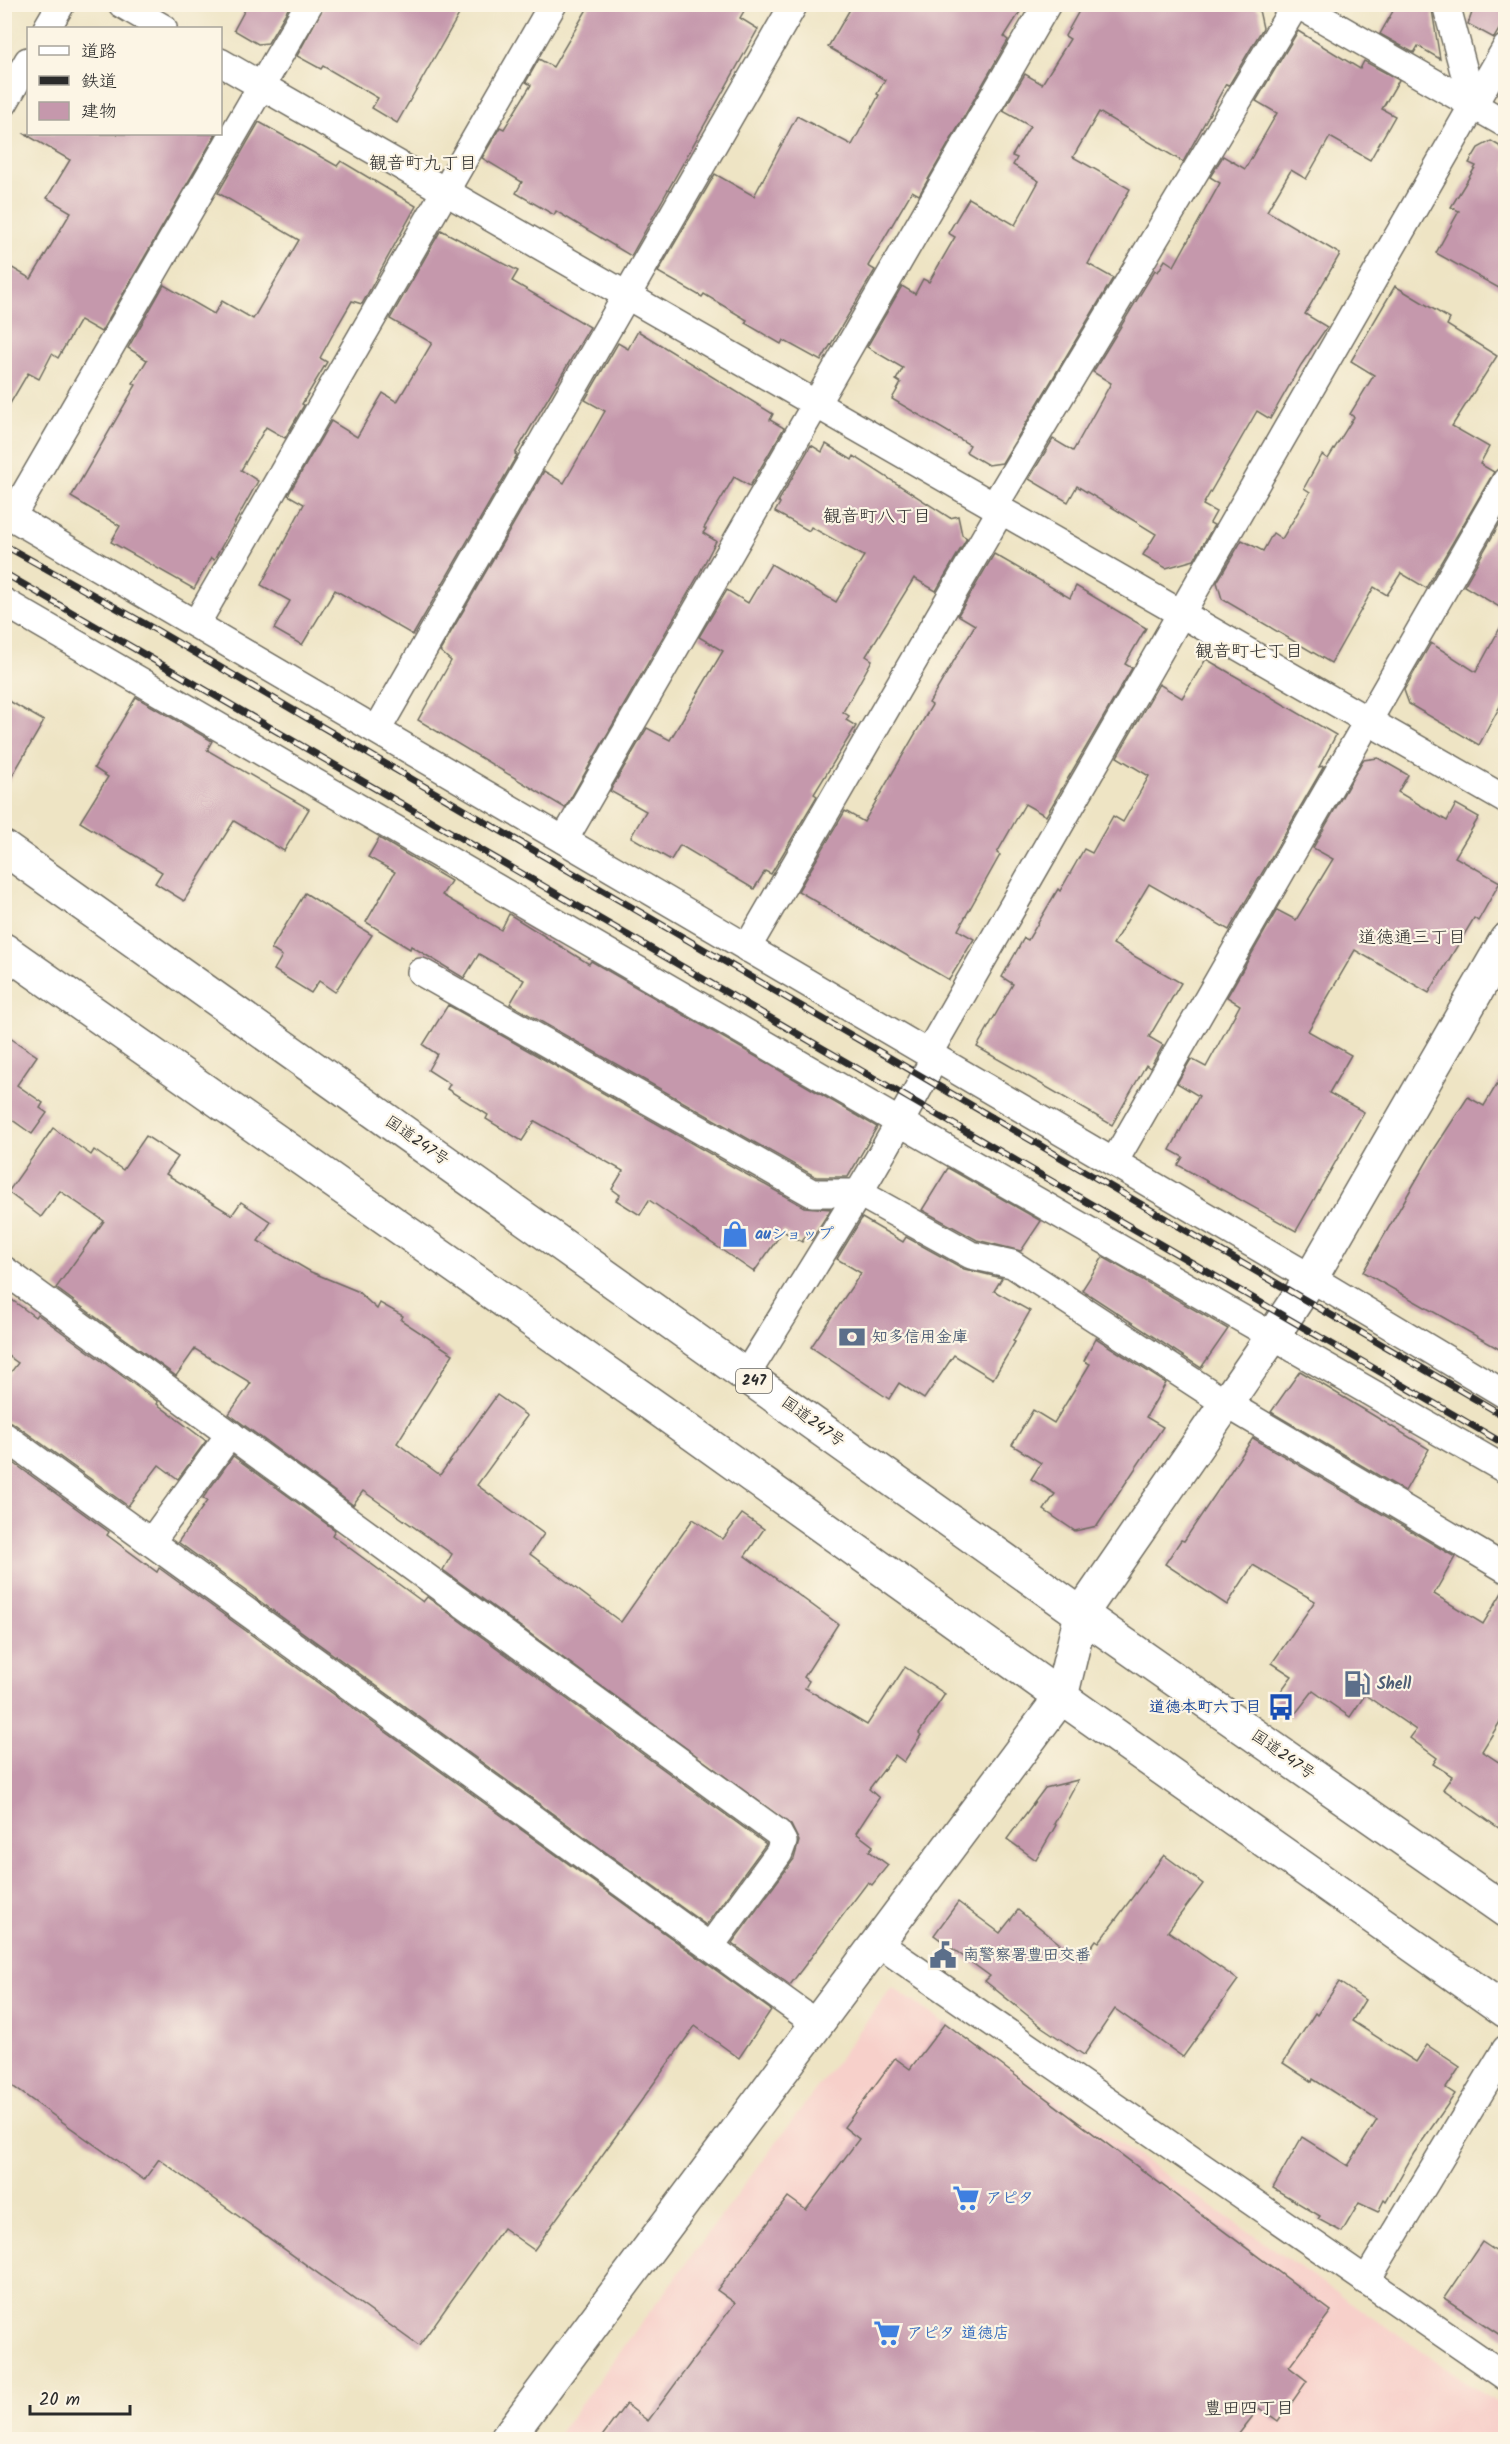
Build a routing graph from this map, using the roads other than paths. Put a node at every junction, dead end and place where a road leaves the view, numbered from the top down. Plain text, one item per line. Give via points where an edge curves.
1 (61, 4) edge
2 (122, 4) edge
3 (309, 4) edge
4 (553, 4) edge
5 (794, 4) edge
6 (1047, 4) edge
7 (1296, 4) edge
8 (1446, 4) edge
9 (48, 27) edge
10 (161, 27) edge
11 (1506, 48) edge
12 (27, 63) edge
13 (222, 63) edge
14 (262, 86) junction
15 (4, 103) edge
16 (1473, 105) junction
17 (1506, 124) edge
18 (445, 191) junction
19 (627, 295) junction
20 (816, 404) junction
21 (1506, 481) edge
22 (998, 508) junction
23 (8, 514) edge
24 (4, 602) edge
25 (1181, 614) junction
26 (196, 624) junction
27 (1368, 721) junction
28 (376, 730) junction
29 (1506, 800) edge
30 (564, 840) junction
31 (4, 848) edge
32 (1506, 940) edge
33 (747, 948) junction
34 (4, 950) edge
35 (421, 972) dead end
36 (932, 1056) junction
37 (901, 1123) junction
38 (1114, 1162) junction
39 (860, 1193) junction
40 (4, 1270) edge
41 (1311, 1278) junction
42 (1272, 1337) junction
43 (746, 1375) junction
44 (1506, 1395) edge
45 (1227, 1404) junction
46 (230, 1434) junction
47 (4, 1436) edge
48 (1506, 1470) edge
49 (151, 1542) junction
50 (1506, 1569) edge
51 (1081, 1614) junction
52 (1061, 1697) junction
53 (1506, 1911) edge
54 (879, 1944) junction
55 (711, 1945) junction
56 (1506, 2011) edge
57 (819, 2025) junction
58 (1506, 2049) edge
59 (1366, 2281) junction
60 (1506, 2377) edge
61 (506, 2439) edge

1 - 9 street
2 - 10 street
3 - 14 street
4 - 18 street
5 - 19 street
6 - 20 street
7 - 16 street
7 - 22 street
8 - 16 street
11 - 16 street
12 - 15 street
13 - 14 street
14 - 18 street
14 - 23 street
16 - 17 street
16 - 25 street
18 - 19 street
18 - 26 street
19 - 20 street
19 - 28 street
20 - 22 street
20 - 30 street
21 - 27 street
22 - 25 street
22 - 33 street
23 - 26 street
24 - 37 street
25 - 27 street
25 - 36 street
26 - 28 street
27 - 29 street
27 - 38 street
28 - 30 street
30 - 33 street
31 - 43 main road, 国道247号 / 247
32 - 41 main road
33 - 36 street
34 - 52 main road via 652,1404
35 - 39 street via 812,1193
36 - 37 street
36 - 38 street
37 - 39 street
37 - 42 street
38 - 41 street
39 - 43 street
39 - 45 street via 971,1255 1012,1264
40 - 46 street
41 - 42 main road
41 - 44 street
42 - 45 main road
42 - 48 street
43 - 51 main road, 国道247号 / 247
45 - 50 street
45 - 51 main road
46 - 49 street
46 - 55 street via 778,1833 783,1842 779,1853
47 - 49 street
49 - 55 street
51 - 52 main road
51 - 53 main road, 国道247号 / 247
52 - 54 main road
52 - 56 main road
54 - 57 main road
54 - 59 street
55 - 57 street
57 - 61 main road
58 - 59 street
59 - 60 street

